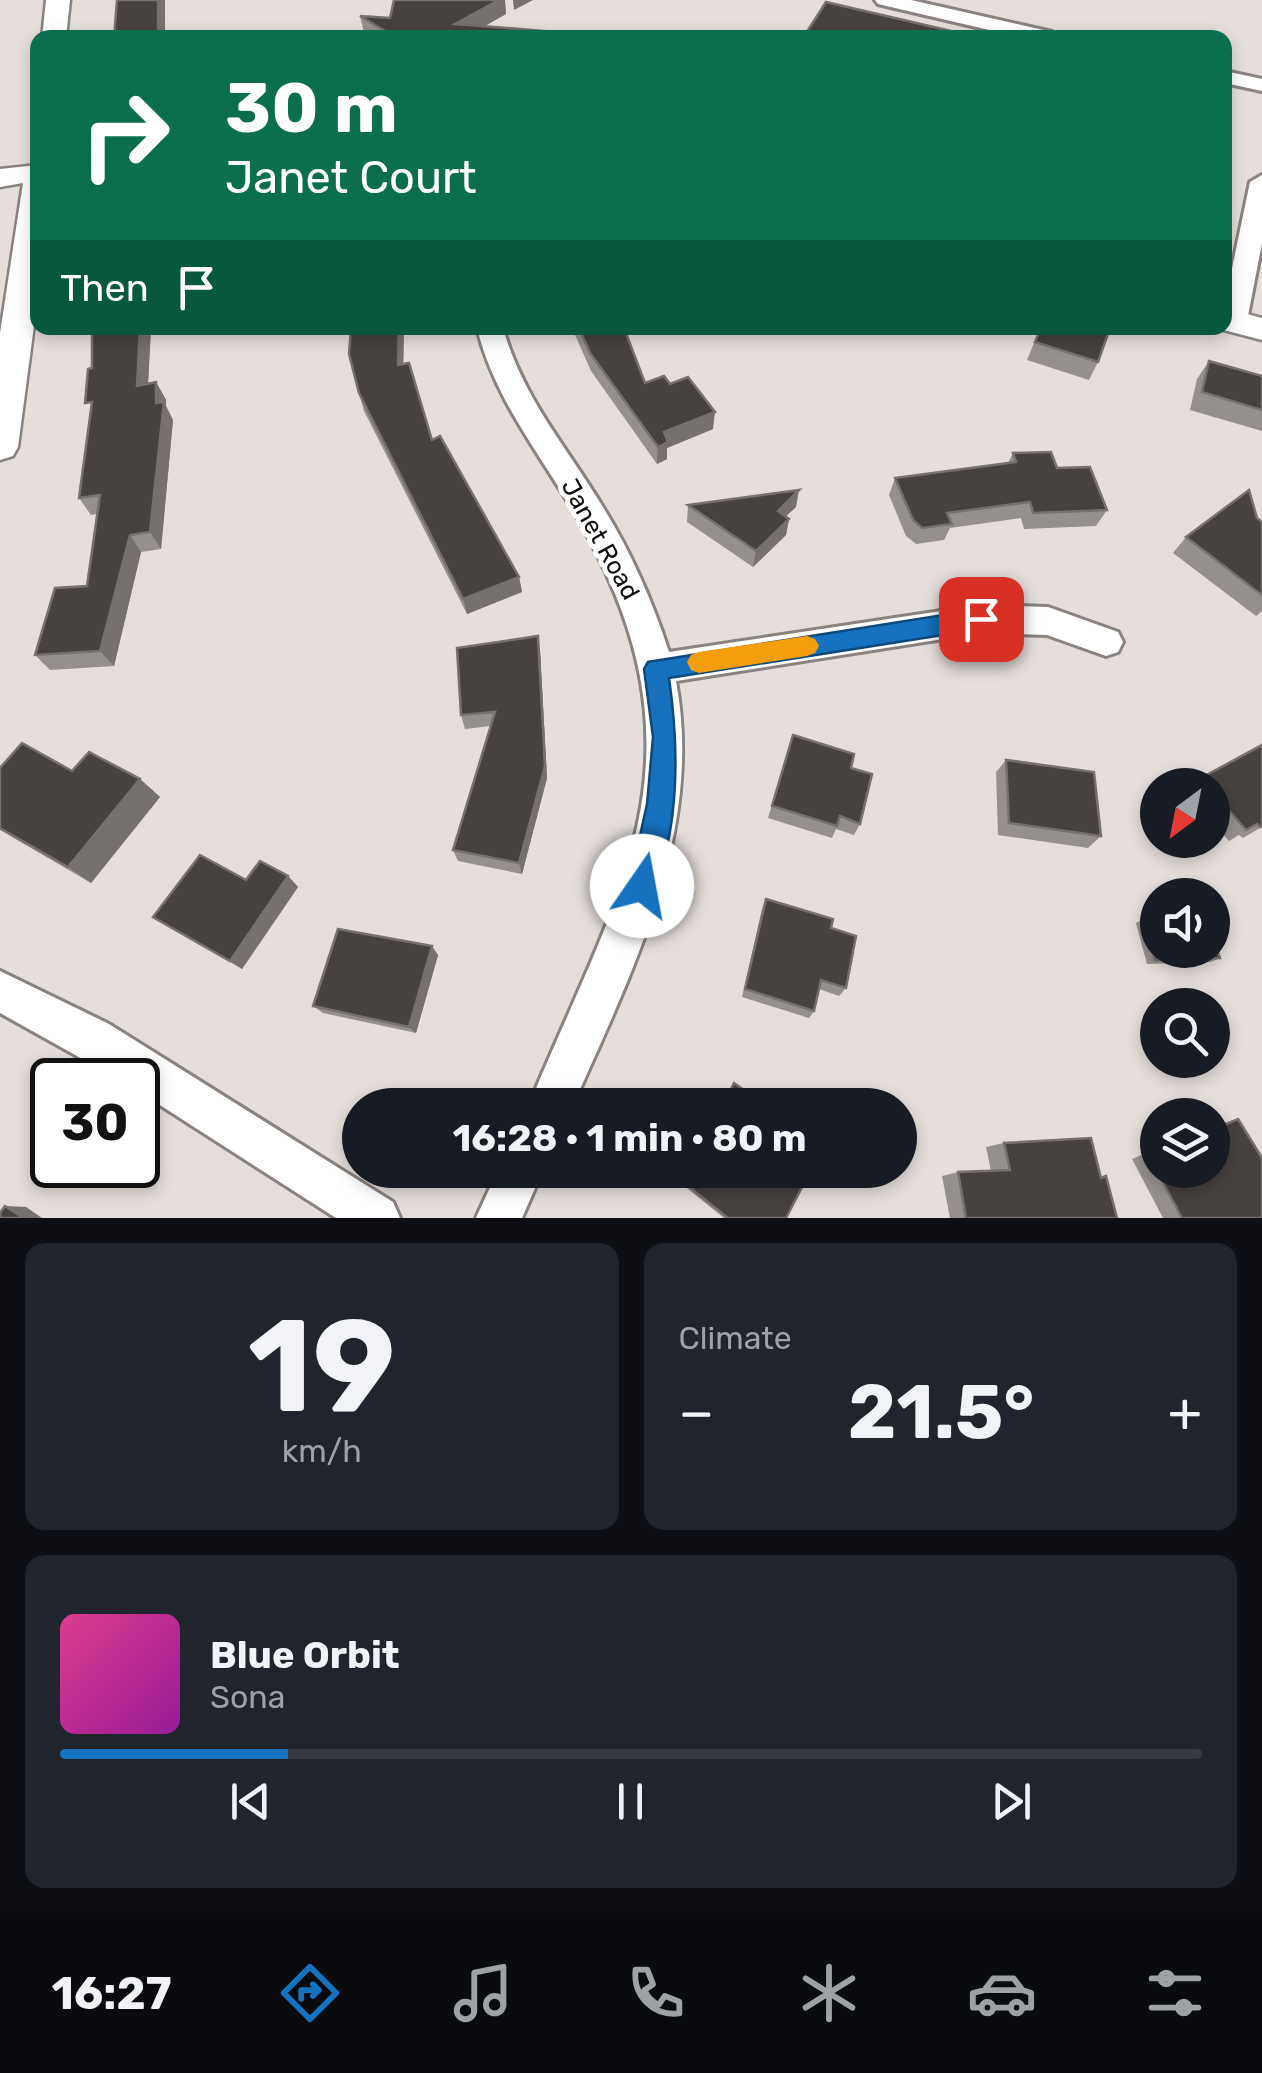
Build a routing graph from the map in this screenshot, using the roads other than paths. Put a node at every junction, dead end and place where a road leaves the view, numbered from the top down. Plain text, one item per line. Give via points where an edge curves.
1 (58, 0) edge
2 (885, 0) edge
3 (55, 30) edge
4 (1017, 30) edge
5 (1232, 78) edge
6 (1262, 85) edge
7 (30, 174) edge
8 (0, 178) edge
9 (1262, 182) edge
10 (30, 237) edge
11 (1240, 323) edge
12 (491, 335) edge
13 (0, 448) edge
14 (1106, 642) dead end
15 (656, 669) junction
16 (0, 990) edge
17 (558, 1088) edge
18 (513, 1188) edge
19 (377, 1218) edge
20 (500, 1218) edge

1 - 3 street
2 - 4 street
5 - 6 street
7 - 8 street
9 - 11 street
10 - 13 street
12 - 15 street, Janet Road via 517,396 637,603
14 - 15 street via 1048,621 981,619
15 - 17 street, Janet Road via 665,737 660,804 642,886
16 - 19 street via 94,1039
18 - 20 street

